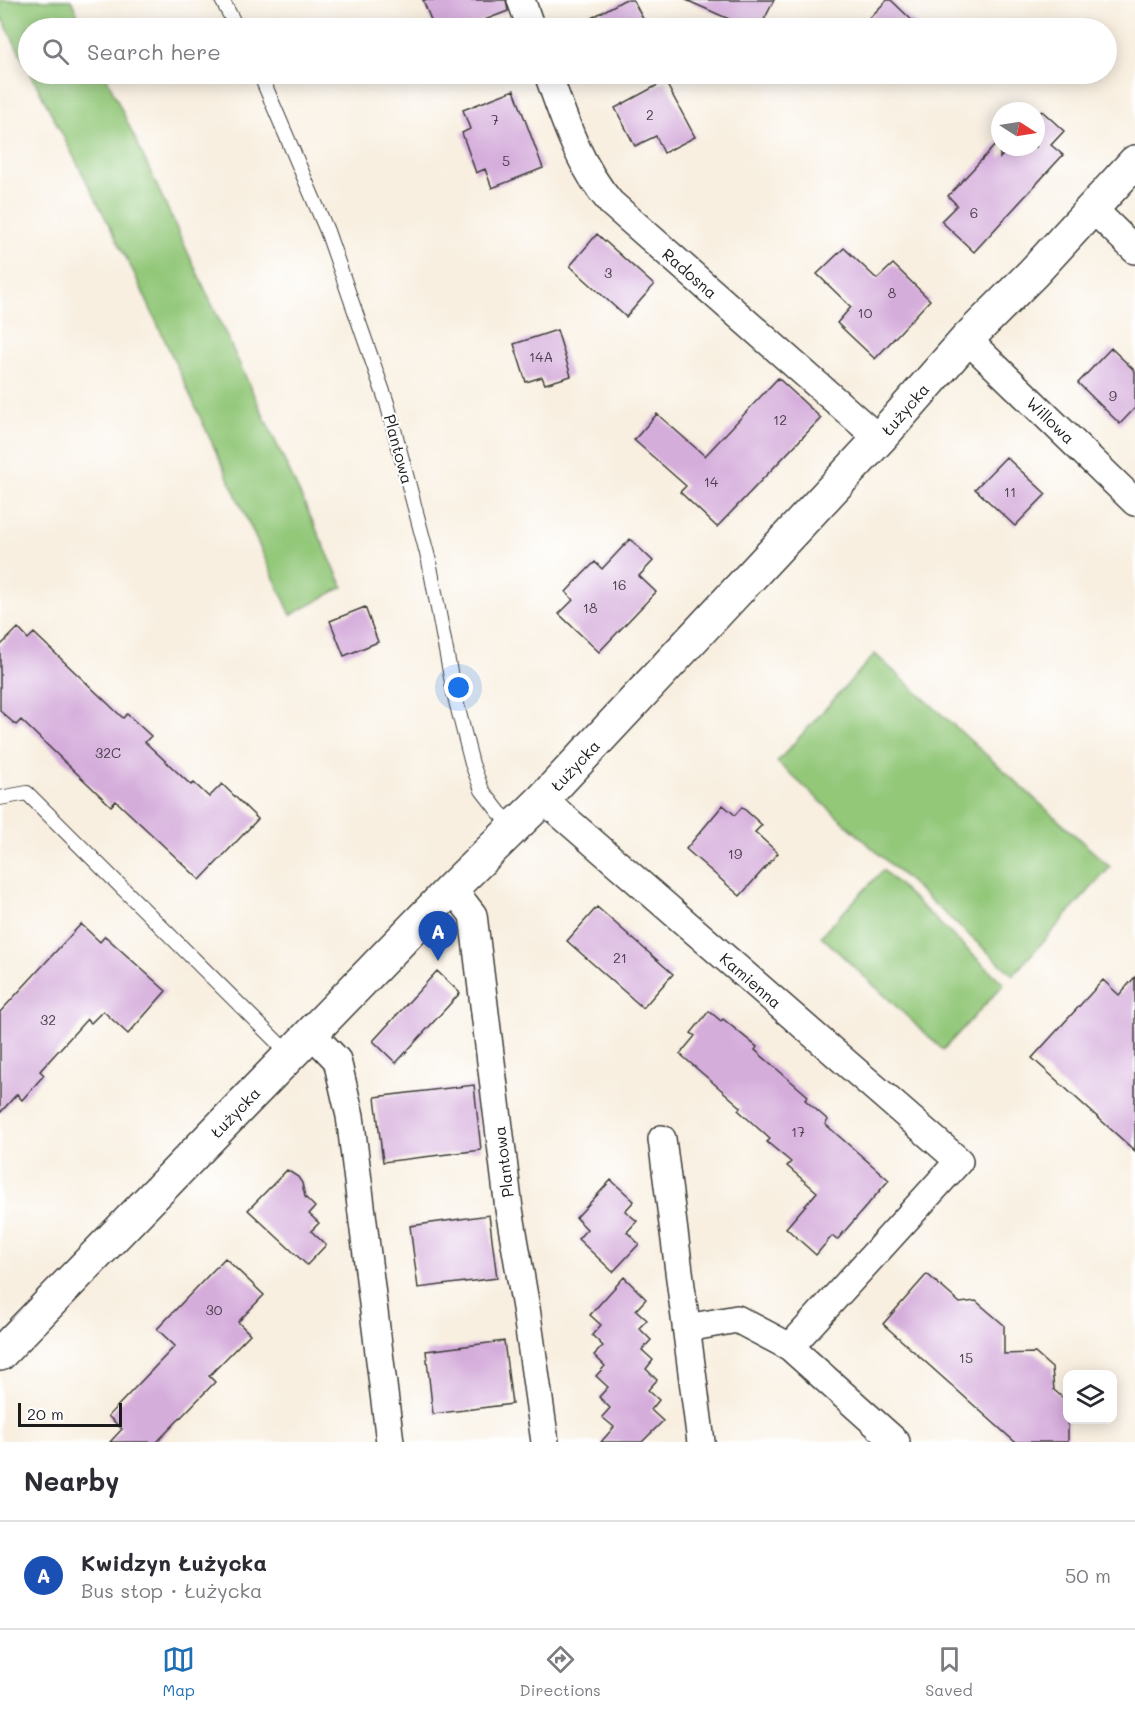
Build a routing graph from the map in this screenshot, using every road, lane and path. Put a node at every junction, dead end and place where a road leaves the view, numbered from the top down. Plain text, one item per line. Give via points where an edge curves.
1 (222, 0) edge
2 (520, 0) edge
3 (232, 18) edge
4 (527, 18) edge
5 (264, 84) edge
6 (552, 84) edge
7 (1135, 162) edge
8 (1092, 208) junction
9 (1135, 250) edge
10 (967, 339) junction
11 (879, 439) junction
12 (1135, 502) edge
13 (0, 798) edge
14 (543, 799) junction
15 (515, 827) junction
16 (452, 888) junction
17 (302, 1045) junction
18 (662, 1139) dead end
19 (687, 1328) junction
20 (790, 1347) junction
21 (0, 1354) edge
22 (390, 1442) edge
23 (545, 1442) edge
24 (701, 1442) edge
25 (896, 1442) edge

1 - 3 lane
2 - 4 street
5 - 15 lane, Plantowa via 327,231 387,403 429,561 472,764 482,790
6 - 11 street, Radosna via 581,158 596,186 611,203
7 - 8 street, Łużycka
8 - 9 street
8 - 10 street, Łużycka
10 - 11 street, Łużycka
10 - 12 street, Willowa
11 - 14 street, Łużycka
13 - 17 lane via 27,793
14 - 15 street, Łużycka
14 - 20 street, Kamienna via 959,1161
15 - 16 street, Łużycka
16 - 17 street, Łużycka
16 - 23 street, Plantowa via 473,915 508,1200
17 - 21 street, Łużycka
17 - 22 street via 337,1060 350,1116
18 - 19 street
19 - 20 street via 737,1319
19 - 24 street
20 - 25 street

